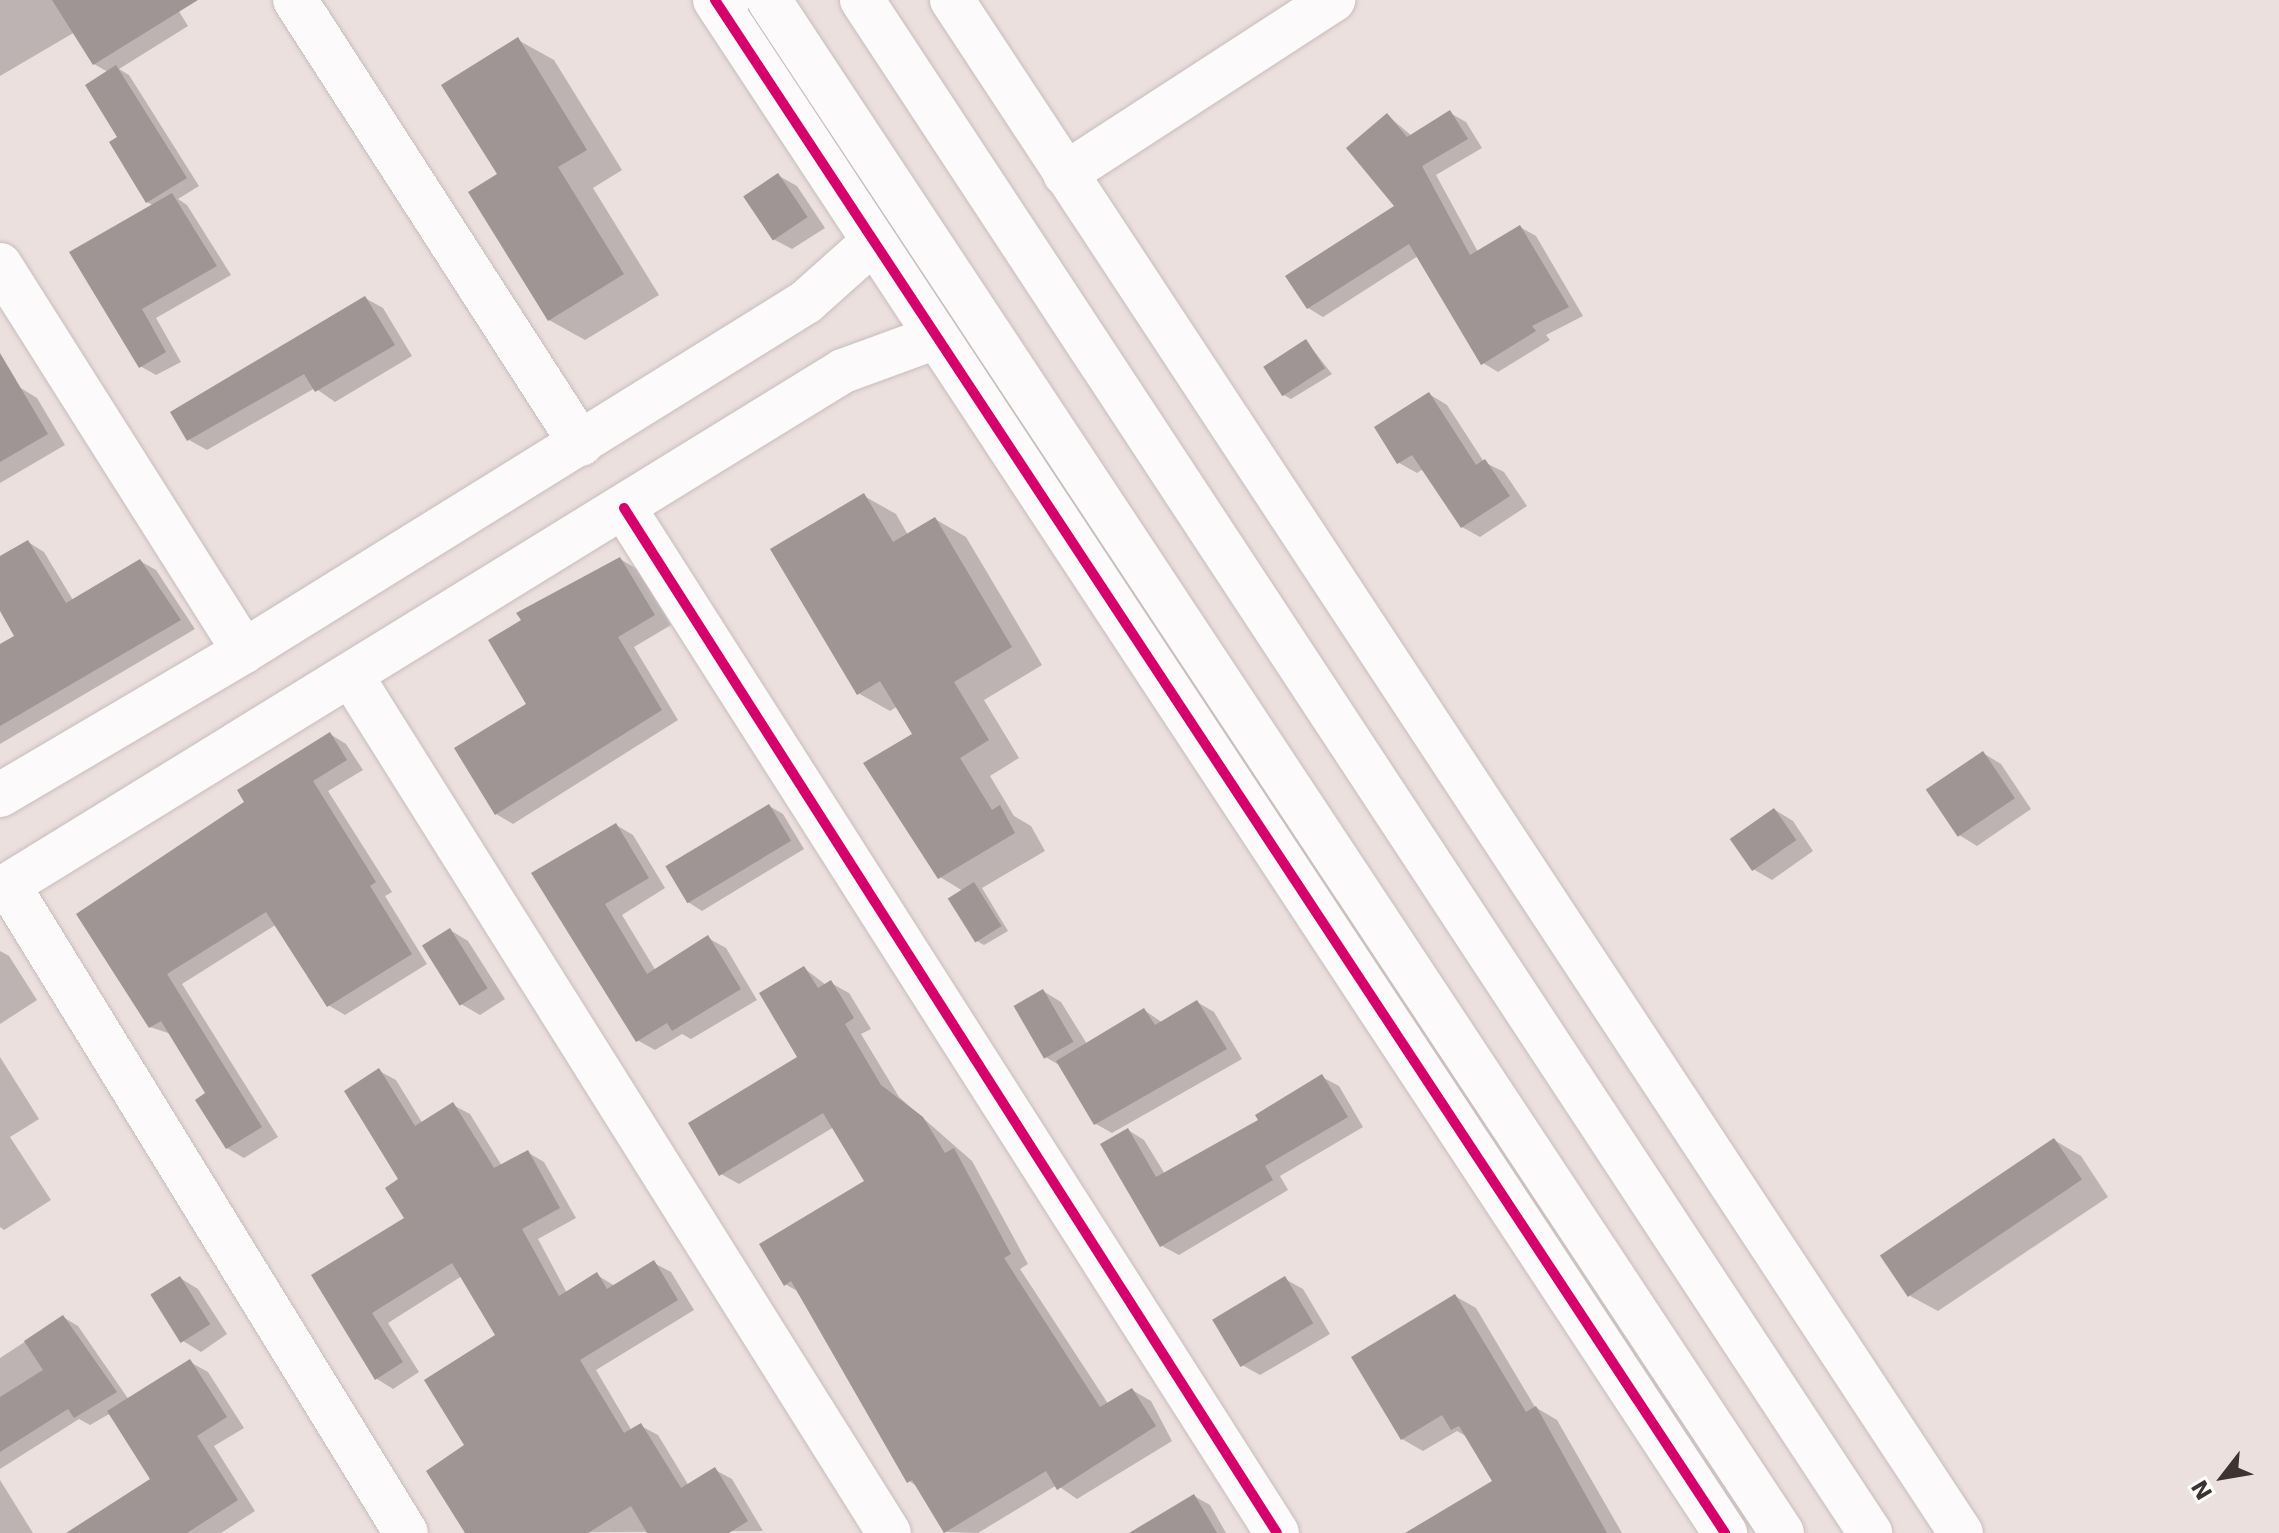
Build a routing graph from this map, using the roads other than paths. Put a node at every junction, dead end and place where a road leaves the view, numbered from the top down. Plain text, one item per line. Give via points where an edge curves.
1 (295, 0) edge
2 (769, 0) edge
3 (862, 0) edge
4 (952, 0) edge
5 (1333, 0) edge
6 (721, 3) edge
7 (1065, 174) junction
8 (873, 242) junction
9 (0, 265) edge
10 (936, 337) junction
11 (581, 444) junction
12 (624, 508) junction
13 (244, 651) junction
14 (352, 677) junction
15 (0, 795) edge
16 (4, 888) edge
17 (406, 1533) edge
18 (889, 1533) edge
19 (1277, 1533) edge
20 (1725, 1533) edge
21 (1782, 1533) edge
22 (1870, 1533) edge
23 (1961, 1533) edge

1 - 11 street
2 - 21 street
3 - 22 street
4 - 7 street
5 - 7 street
6 - 8 street
7 - 23 street
8 - 10 street
8 - 11 street via 806,302
9 - 13 street
10 - 12 street via 843,371
10 - 20 street
11 - 13 street
12 - 14 street
12 - 19 street
13 - 15 street
14 - 16 street
14 - 18 street
16 - 17 street

